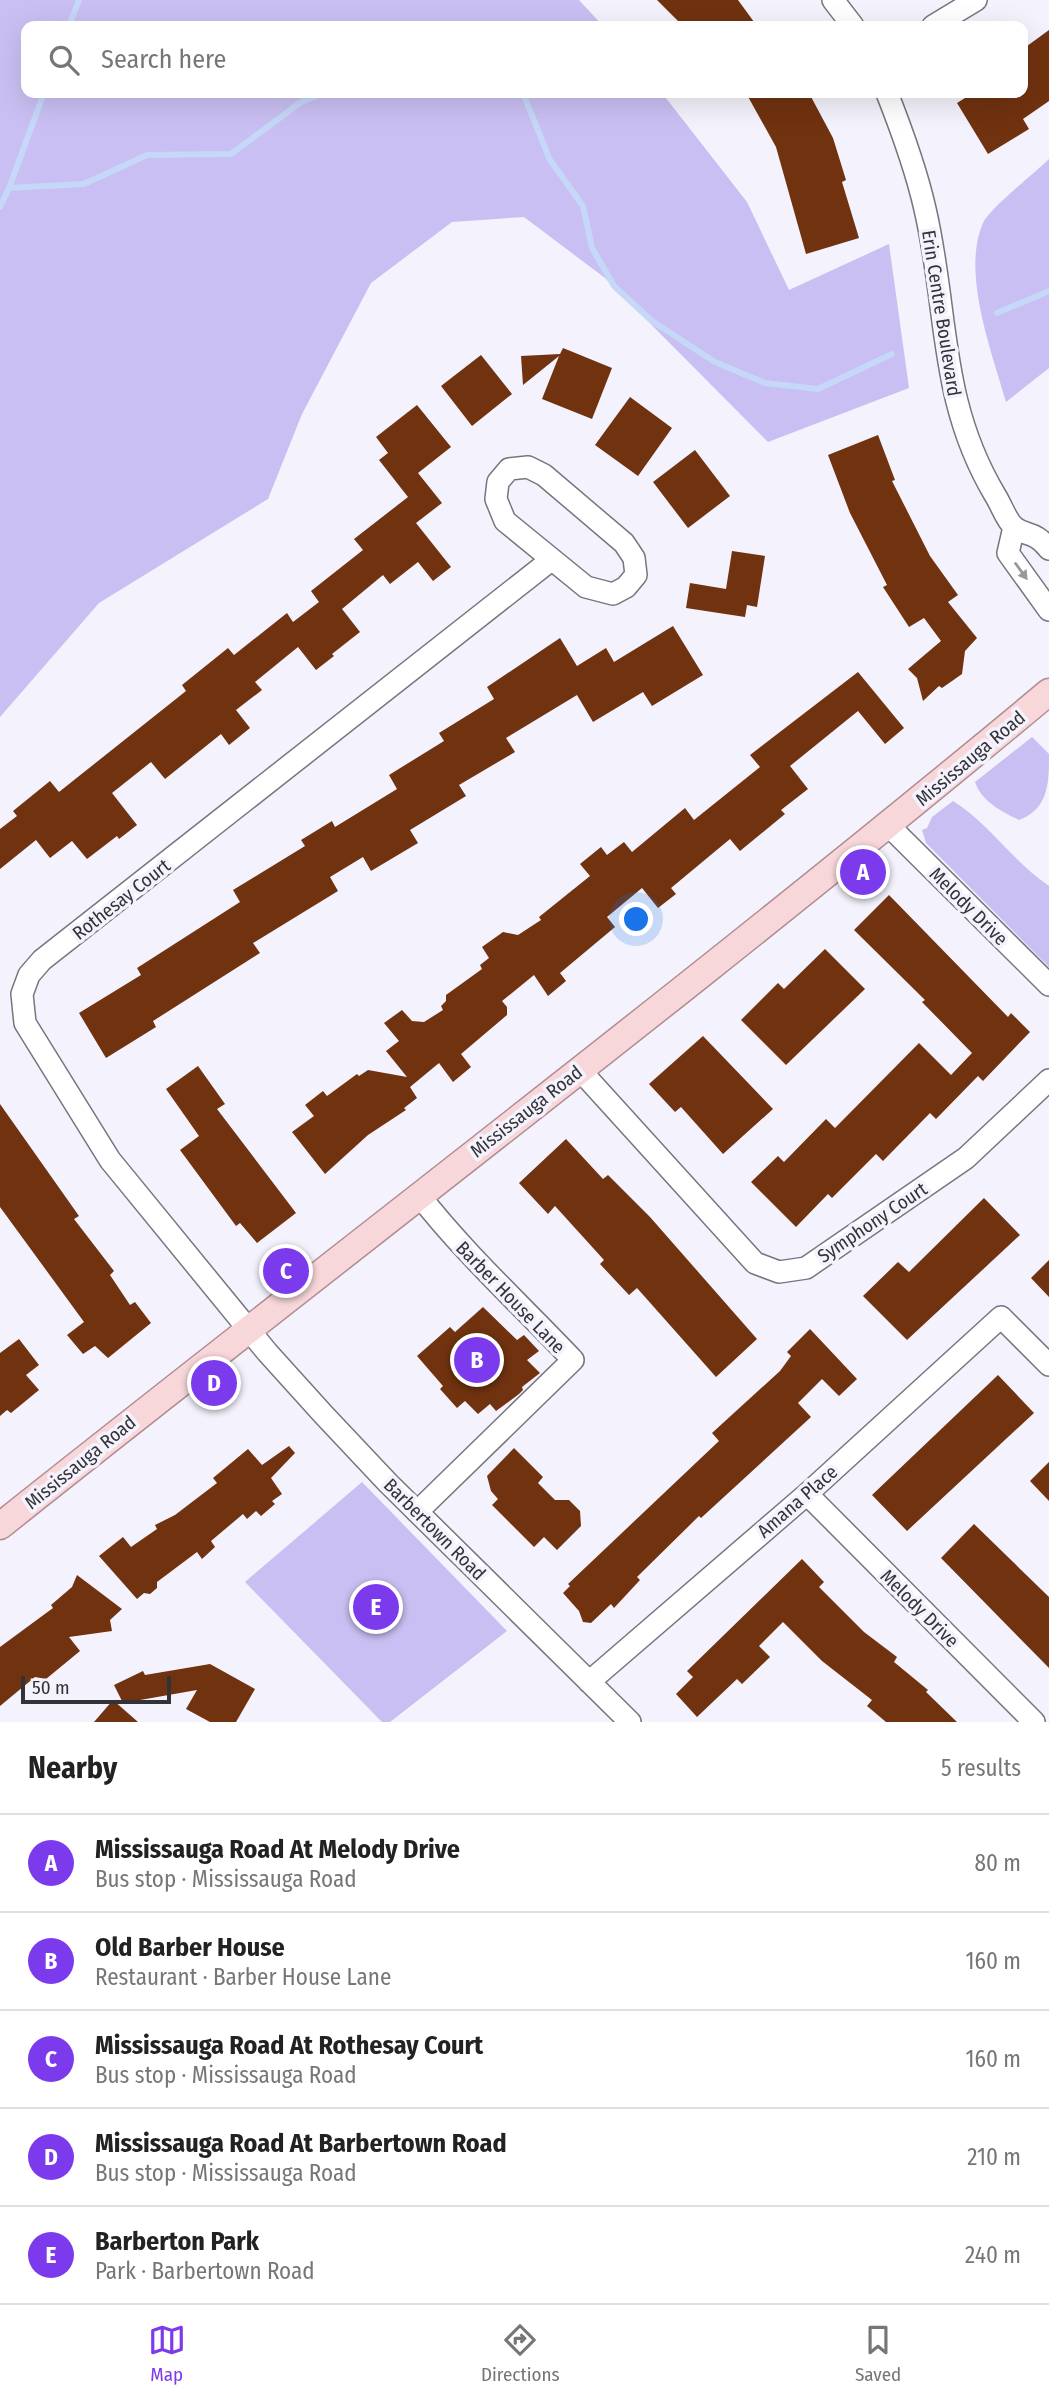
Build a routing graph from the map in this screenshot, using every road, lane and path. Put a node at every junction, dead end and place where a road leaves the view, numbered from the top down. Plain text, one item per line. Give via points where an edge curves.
1 (833, 0) edge
2 (976, 0) edge
3 (849, 21) edge
4 (941, 21) edge
5 (889, 98) edge
6 (1014, 527) junction
7 (1049, 549) edge
8 (551, 560) junction
9 (1049, 610) edge
10 (1049, 692) edge
11 (889, 826) junction
12 (1049, 985) edge
13 (579, 1069) junction
14 (1049, 1080) edge
15 (419, 1195) junction
16 (248, 1327) junction
17 (1049, 1365) edge
18 (807, 1494) junction
19 (417, 1512) junction
20 (0, 1526) edge
21 (589, 1682) junction
22 (630, 1722) edge
23 (1034, 1722) edge

1 - 3 street
2 - 4 street
5 - 6 street, Erin Centre Boulevard via 925,208 955,402 981,471
6 - 7 street via 1039,536
6 -> 9 street via 1008,553
8 - 8 street via 586,587 613,594 635,575 634,558 624,543 544,475 528,467 509,469 498,482 496,499 505,521
8 - 16 street, Rothesay Court via 42,960 25,984 21,1004 25,1023 110,1160
10 - 11 main road, Mississauga Road
11 - 12 street, Melody Drive
11 - 13 main road, Mississauga Road
13 - 14 street, Symphony Court via 755,1264 779,1272 806,1268 966,1158
13 - 15 main road, Mississauga Road
15 - 16 main road, Mississauga Road
15 - 19 street, Barber House Lane via 471,1258 495,1276 573,1360
16 - 19 street, Barbertown Road
16 - 20 main road, Mississauga Road
17 - 18 street, Amana Place via 1001,1317
18 - 21 street, Amana Place
18 - 23 street, Melody Drive
19 - 21 street, Barbertown Road
21 - 22 street, Barbertown Road

